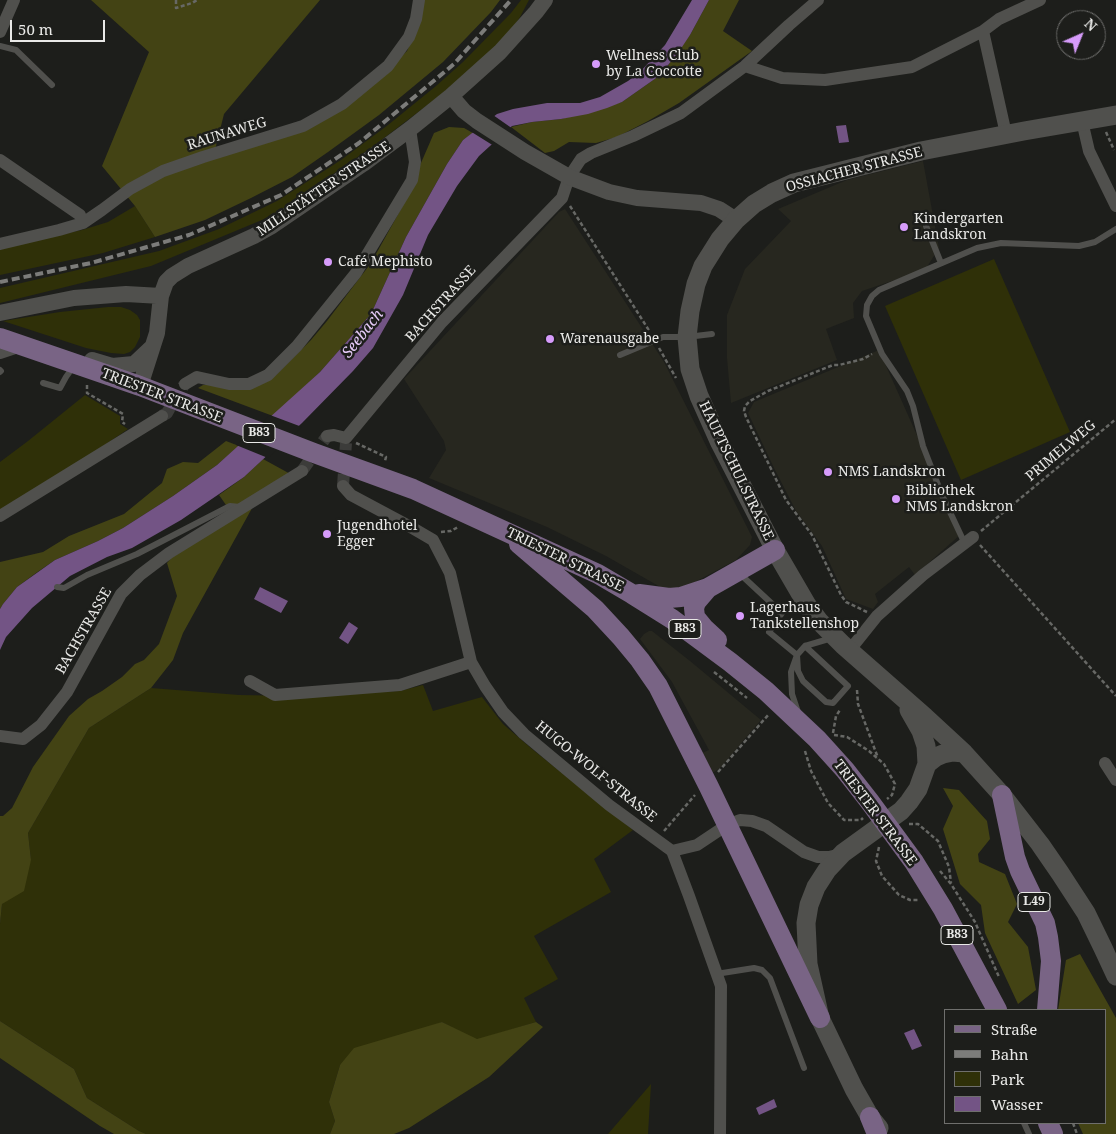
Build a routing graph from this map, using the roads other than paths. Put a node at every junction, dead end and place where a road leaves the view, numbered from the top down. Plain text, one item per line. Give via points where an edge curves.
1 (14, 0) edge
2 (419, 0) edge
3 (545, 0) edge
4 (818, 0) edge
5 (1040, 0) edge
6 (983, 31) junction
7 (0, 32) edge
8 (0, 46) edge
9 (744, 66) junction
10 (52, 84) dead end
11 (451, 96) junction
12 (1082, 121) junction
13 (1110, 121) edge
14 (410, 129) junction
15 (1006, 134) junction
16 (0, 160) edge
17 (569, 177) junction
18 (1116, 206) edge
19 (736, 220) junction
20 (83, 223) junction
21 (926, 226) dead end
22 (1116, 229) edge
23 (0, 244) edge
24 (941, 264) junction
25 (161, 296) junction
26 (0, 313) edge
27 (712, 334) dead end
28 (687, 337) junction
29 (0, 338) edge
30 (21, 346) junction
31 (152, 347) junction
32 (0, 353) edge
33 (620, 355) dead end
34 (76, 364) junction
35 (43, 383) dead end
36 (185, 384) dead end
37 (149, 390) junction
38 (162, 416) tunnel mouth
39 (328, 436) dead end
40 (302, 471) tunnel mouth
41 (343, 486) dead end
42 (241, 507) junction
43 (0, 516) edge
44 (498, 527) junction
45 (969, 540) joint
46 (775, 550) junction
47 (737, 571) junction
48 (57, 587) dead end
49 (708, 588) junction
50 (632, 594) junction
51 (835, 637) junction
52 (805, 646) junction
53 (849, 651) junction
54 (797, 655) junction
55 (471, 662) junction
56 (736, 667) junction
57 (250, 681) dead end
58 (896, 693) junction
59 (803, 725) junction
60 (0, 736) edge
61 (964, 753) junction
62 (1105, 763) dead end
63 (927, 764) junction
64 (1116, 780) edge
65 (1002, 795) junction
66 (727, 825) junction
67 (672, 851) junction
68 (843, 853) junction
69 (716, 974) junction
70 (1116, 976) edge
71 (996, 1009) edge
72 (1047, 1009) edge
73 (820, 1018) junction
74 (804, 1068) dead end
75 (873, 1125) edge
76 (720, 1134) edge
77 (884, 1134) edge

1 - 7 street
2 - 20 street, RAUNAWEG via 409,36 388,66 342,104 303,126 163,171 130,189
3 - 11 street, MILLSTÄTTER STRASSE via 500,52
4 - 9 street, BACHSTRASSE
5 - 6 street
6 - 9 street via 912,67 824,80 782,78
6 - 15 street
8 - 10 lane via 16,50
9 - 17 street, BACHSTRASSE via 681,113 586,156
11 - 14 street, MILLSTÄTTER STRASSE
11 - 17 street via 477,121
12 - 13 main road, OSSIACHER STRASSE / L49
12 - 15 main road, OSSIACHER STRASSE / L49
12 - 18 street via 1089,151
14 - 25 street, MILLSTÄTTER STRASSE via 272,226 172,276
14 - 36 street via 415,162 412,180 356,273 298,346 268,375 249,384 229,384 197,377
15 - 19 main road, OSSIACHER STRASSE / L49 via 921,151 794,183 754,204
16 - 20 street via 80,215
17 - 19 street via 627,196 701,204 719,209
17 - 39 street, BACHSTRASSE via 562,198 442,322 346,440
19 - 28 main road, HAUPTSCHULSTRASSE / L49 via 700,271
20 - 23 street, RAUNAWEG
21 - 24 lane
22 - 24 lane via 1094,242 1079,246 1001,243 977,248
24 - 45 lane via 879,290 867,305 866,316 880,350 907,391 922,446 942,495
25 - 26 street via 126,294 74,298
25 - 31 street, MILLSTÄTTER STRASSE
27 - 28 lane
28 - 33 lane via 663,337
28 - 46 main road, HAUPTSCHULSTRASSE / L49 via 690,369 699,396
29 - 30 main road, TRIESTER STRASSE / B83
30 - 32 street
30 - 34 main road, TRIESTER STRASSE / B83
31 - 34 street via 134,364 112,366 90,359
31 - 37 street, MILLSTÄTTER STRASSE
34 - 35 lane via 60,388
34 - 37 main road, TRIESTER STRASSE / B83
37 - 44 main road, TRIESTER STRASSE / B83 via 413,488
38 - 43 street
40 - 42 street, BACHSTRASSE
41 - 55 street, HUGO-WOLF-STRASSE via 351,495 432,540 450,573
42 - 48 lane via 230,506 137,554 64,588
42 - 60 street, BACHSTRASSE via 140,575 121,594 67,692 41,725 23,739
44 - 50 main road, TRIESTER STRASSE / B83 via 598,574
44 - 66 main road via 595,610 640,660 677,722
45 - 53 street via 877,616
46 - 47 main road
46 - 51 main road, HAUPTSCHULSTRASSE / L49 via 807,605
47 - 49 main road
47 - 54 lane via 782,614 770,632
49 - 50 main road via 669,598
49 - 56 main road via 696,602 695,617 727,648
50 - 56 main road, TRIESTER STRASSE / B83 via 672,619
51 - 52 lane
51 - 53 main road, HAUPTSCHULSTRASSE / L49
52 - 54 lane
52 - 54 lane via 848,686 833,703 826,702 803,681 798,671
53 - 58 main road, HAUPTSCHULSTRASSE / L49
54 - 59 lane via 791,672 792,694
55 - 57 street via 400,685 275,695
55 - 67 street, HUGO-WOLF-STRASSE via 503,712 524,734 609,805
56 - 59 main road, TRIESTER STRASSE / B83
58 - 61 main road, HAUPTSCHULSTRASSE / L49
58 - 63 main road, HAUPTSCHULSTRASSE / L49 via 921,730
59 - 71 main road, TRIESTER STRASSE / B83 via 870,802 914,862
61 - 63 main road via 943,754
61 - 65 main road, HAUPTSCHULSTRASSE / L49
62 - 64 street
63 - 68 main road, HAUPTSCHULSTRASSE / L49 via 918,789 901,811
65 - 70 main road, HAUPTSCHULSTRASSE / L49 via 1040,844 1086,914
65 - 72 main road, L49 via 1015,857 1045,923 1048,937 1051,961
66 - 67 street via 697,845
66 - 68 street via 740,820 752,821 818,857
66 - 73 main road
67 - 69 street
68 - 73 main road, HAUPTSCHULSTRASSE / L49 via 816,887 806,923 808,964
69 - 74 lane via 754,968 762,970 770,978
69 - 76 street via 721,986
73 - 75 main road, HAUPTSCHULSTRASSE / L49
75 - 77 main road, HAUPTSCHULSTRASSE / L49

